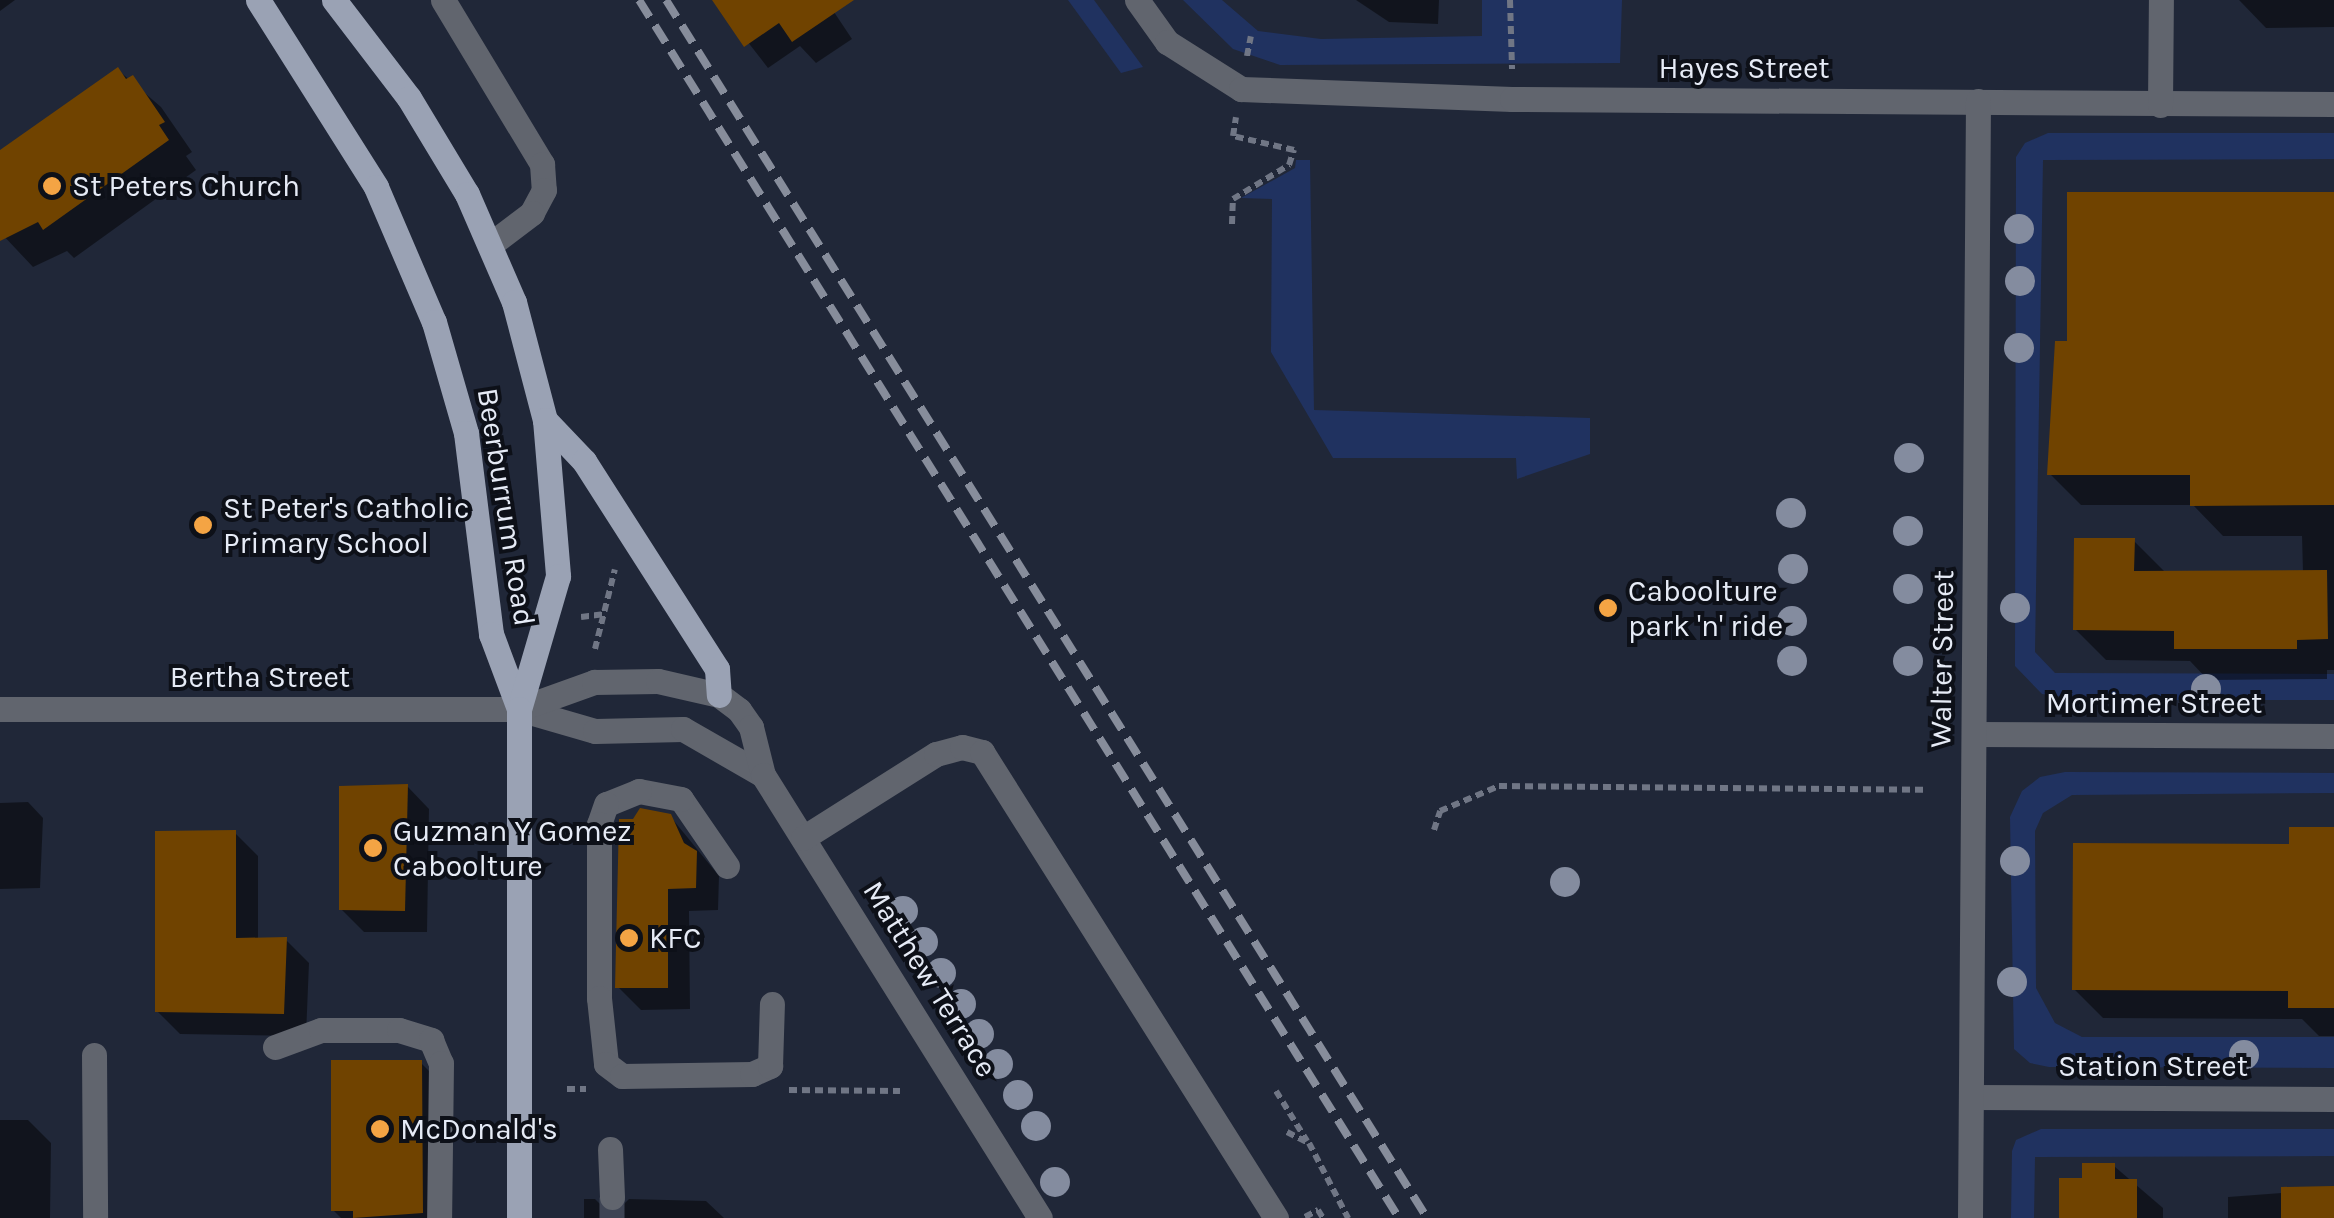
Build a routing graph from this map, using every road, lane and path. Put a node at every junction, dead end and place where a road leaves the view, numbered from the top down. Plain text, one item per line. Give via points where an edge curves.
1 (258, 0) edge
2 (334, 0) edge
3 (443, 0) edge
4 (1138, 0) edge
5 (1510, 0) edge
6 (2161, 0) edge
7 (1512, 99) junction
8 (1978, 101) junction
9 (2334, 104) edge
10 (2160, 105) junction
11 (1294, 150) dead end
12 (1232, 224) dead end
13 (491, 244) junction
14 (546, 420) junction
15 (627, 559) dead end
16 (605, 614) junction
17 (581, 617) dead end
18 (594, 664) dead end
19 (719, 695) junction
20 (0, 708) edge
21 (519, 709) junction
22 (1974, 734) junction
23 (2334, 736) edge
24 (763, 775) junction
25 (1924, 790) dead end
26 (1434, 830) dead end
27 (803, 838) junction
28 (727, 866) dead end
29 (772, 1004) dead end
30 (275, 1047) dead end
31 (94, 1055) dead end
32 (1276, 1091) dead end
33 (1972, 1097) junction
34 (2334, 1098) edge
35 (1287, 1132) dead end
36 (1309, 1143) junction
37 (610, 1149) dead end
38 (612, 1197) tunnel mouth
39 (94, 1218) edge
40 (439, 1218) edge
41 (520, 1218) edge
42 (1040, 1218) edge
43 (1276, 1218) edge
44 (1304, 1218) edge
45 (1322, 1218) edge
46 (1348, 1218) edge
47 (1970, 1218) edge

1 - 21 main road, Beerburrum Road via 376,188 434,322 466,434 491,634
2 - 13 main road, Beerburrum Road via 440,146
3 - 13 street via 542,164 544,190 532,213
4 - 7 street, Hayes Street via 1167,42 1241,88
5 - 7 path
6 - 10 street
7 - 8 street, Hayes Street
8 - 10 street, Hayes Street
8 - 22 street, Walter Street
9 - 10 street, Hayes Street
11 - 12 path via 1289,165 1233,198
13 - 14 main road, Beerburrum Road
14 - 19 main road via 584,461 717,669
14 - 21 main road, Beerburrum Road via 558,576
15 - 16 path via 616,566
16 - 17 path
16 - 18 path
19 - 21 street via 658,681 594,682
19 - 24 street, Matthew Terrace via 751,727
20 - 21 street, Bertha Street
21 - 24 street, Matthew Terrace via 595,731 683,729
21 - 41 main road, Beerburrum Road
22 - 23 street, Mortimer Street
22 - 33 street, Walter Street
24 - 27 street, Matthew Terrace
25 - 26 path via 1499,786 1440,811
27 - 42 street, Matthew Terrace
27 - 43 street via 903,772 962,746 988,758
28 - 29 street via 681,800 640,791 606,804 599,824 599,1037 606,1064 622,1076 752,1074 770,1066
30 - 40 street via 321,1030 399,1030 432,1040 441,1063
31 - 39 street
32 - 36 path
33 - 34 street, Station Street
33 - 47 street, Walter Street
35 - 36 path
36 - 46 path
37 - 38 street
44 - 45 path via 1318,1210

